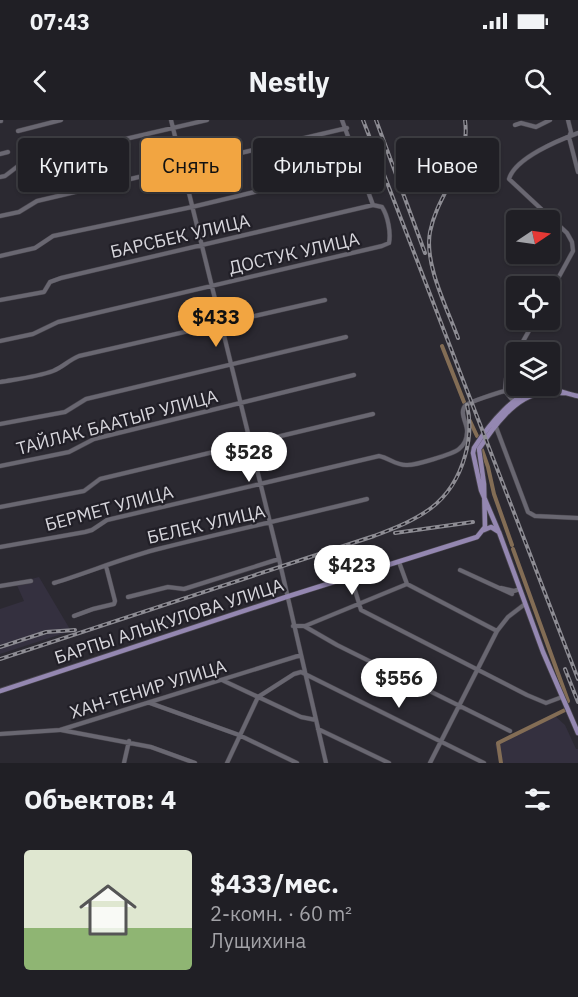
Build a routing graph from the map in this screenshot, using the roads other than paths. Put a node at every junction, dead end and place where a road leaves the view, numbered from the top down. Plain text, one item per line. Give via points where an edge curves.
1 (62, 120) edge
2 (171, 120) edge
3 (207, 120) edge
4 (342, 120) edge
5 (550, 120) edge
6 (568, 120) edge
7 (515, 125) dead end
8 (173, 128) junction
9 (347, 128) junction
10 (18, 131) dead end
11 (578, 133) edge
12 (569, 137) junction
13 (175, 138) edge
14 (350, 138) edge
15 (8, 152) dead end
16 (241, 152) edge
17 (0, 154) edge
18 (578, 172) edge
19 (141, 176) edge
20 (0, 177) edge
21 (188, 192) edge
22 (255, 192) edge
23 (368, 192) edge
24 (373, 205) junction
25 (192, 207) junction
26 (0, 216) edge
27 (202, 245) junction
28 (0, 256) edge
29 (559, 276) edge
30 (212, 286) junction
31 (0, 300) edge
32 (325, 300) dead end
33 (221, 325) junction
34 (346, 337) dead end
35 (0, 341) edge
36 (231, 365) junction
37 (354, 375) dead end
38 (506, 379) edge
39 (0, 382) edge
40 (505, 390) junction
41 (578, 396) edge
42 (241, 404) junction
43 (515, 404) junction
44 (373, 414) dead end
45 (0, 424) edge
46 (496, 427) junction
47 (250, 443) junction
48 (0, 465) edge
49 (260, 484) junction
50 (483, 496) junction
51 (367, 499) dead end
52 (0, 507) edge
53 (578, 518) edge
54 (270, 523) junction
55 (484, 530) junction
56 (499, 532) junction
57 (0, 547) edge
58 (279, 559) junction
59 (399, 562) junction
60 (106, 566) junction
61 (460, 570) dead end
62 (351, 577) junction
63 (31, 581) dead end
64 (54, 583) dead end
65 (407, 584) junction
66 (0, 586) edge
67 (500, 588) junction
68 (520, 589) junction
69 (512, 594) dead end
70 (128, 597) dead end
71 (286, 597) junction
72 (525, 604) junction
73 (359, 605) junction
74 (74, 616) dead end
75 (293, 626) junction
76 (304, 626) junction
77 (497, 631) junction
78 (301, 655) junction
79 (477, 670) junction
80 (305, 673) junction
81 (224, 680) junction
82 (0, 691) edge
83 (258, 696) junction
84 (562, 698) junction
85 (149, 703) junction
86 (459, 706) junction
87 (316, 720) junction
88 (318, 729) junction
89 (60, 730) junction
90 (510, 732) dead end
91 (578, 733) edge
92 (0, 734) edge
93 (239, 735) junction
94 (129, 741) junction
95 (441, 742) junction
96 (124, 763) edge
97 (195, 763) edge
98 (226, 763) edge
99 (297, 763) edge
100 (326, 763) edge
101 (389, 763) edge
102 (430, 763) edge
103 (484, 763) edge

1 - 10 street
2 - 8 street
3 - 8 street
4 - 9 street
5 - 7 street via 536,127
6 - 12 street
8 - 13 street
8 - 20 street via 22,163
9 - 14 street
9 - 16 street
11 - 12 street
12 - 18 street
12 - 29 street via 538,152 514,170 509,179 572,242 573,251
15 - 17 street
19 - 26 street via 37,201 20,212
21 - 25 street
22 - 25 street
23 - 24 street
24 - 27 street, БАРСБЕК УЛИЦА
24 - 30 street, ДОСТУК УЛИЦА via 385,212 389,243
25 - 27 street
25 - 28 street via 53,236 35,248
27 - 30 street
27 - 31 street, БАРСБЕК УЛИЦА via 61,279 50,282 44,292
30 - 33 street
30 - 35 street, ДОСТУК УЛИЦА via 58,322 33,334
32 - 33 street
33 - 36 street
33 - 39 street via 79,356 57,370
34 - 36 street
36 - 42 street
36 - 45 street via 86,399 66,412
37 - 42 street, ТАЙЛАК БААТЫР УЛИЦА
38 - 40 street
40 - 43 street
40 - 49 street, БЕЛЕК УЛИЦА via 466,405 463,414 468,431 458,451 408,465 379,456
41 - 43 main road via 541,388 527,393
42 - 47 street
42 - 48 street, ТАЙЛАК БААТЫР УЛИЦА via 94,439 69,452
43 - 46 main road
43 - 50 main road via 489,428 473,450
44 - 47 street
46 - 50 main road via 478,451 484,477
46 - 53 street via 528,512 534,516
47 - 49 street
47 - 52 street via 100,479 84,491
49 - 54 street
49 - 57 street, БЕРМЕТ УЛИЦА via 107,520 85,532
50 - 55 main road
50 - 56 main road
51 - 54 street, БЕЛЕК УЛИЦА
54 - 58 street
54 - 60 street, БЕЛЕК УЛИЦА via 162,548
55 - 56 main road via 491,527
55 - 59 main road, БАРПЫ АЛЫКУЛОВА УЛИЦА via 470,540
56 - 68 main road
58 - 70 street via 184,590 168,587
58 - 71 street
59 - 62 main road, БАРПЫ АЛЫКУЛОВА УЛИЦА
59 - 65 street
60 - 64 street, БЕЛЕК УЛИЦА
60 - 74 street via 116,601
61 - 67 street
62 - 71 main road, БАРПЫ АЛЫКУЛОВА УЛИЦА
62 - 73 street
63 - 66 street
65 - 73 street
65 - 77 street
67 - 68 street
67 - 69 street
68 - 72 main road
71 - 75 street
71 - 82 main road, БАРПЫ АЛЫКУЛОВА УЛИЦА
72 - 77 street via 508,616
72 - 84 main road
73 - 76 street
73 - 79 street via 361,610
75 - 76 street
75 - 78 street
76 - 86 street
77 - 79 street
78 - 80 street
78 - 81 street, ХАН-ТЕНИР УЛИЦА
79 - 84 street via 546,703
79 - 86 street
80 - 83 street via 294,674
80 - 87 street
80 - 95 street
81 - 83 street
81 - 85 street, ХАН-ТЕНИР УЛИЦА
83 - 87 street
83 - 93 street
84 - 91 main road
85 - 89 street, ХАН-ТЕНИР УЛИЦА
85 - 93 street
86 - 90 street
86 - 95 street
87 - 88 street
88 - 100 street
88 - 101 street
89 - 92 street, ХАН-ТЕНИР УЛИЦА
89 - 94 street
93 - 98 street
93 - 99 street
94 - 96 street
94 - 97 street
95 - 102 street
95 - 103 street

